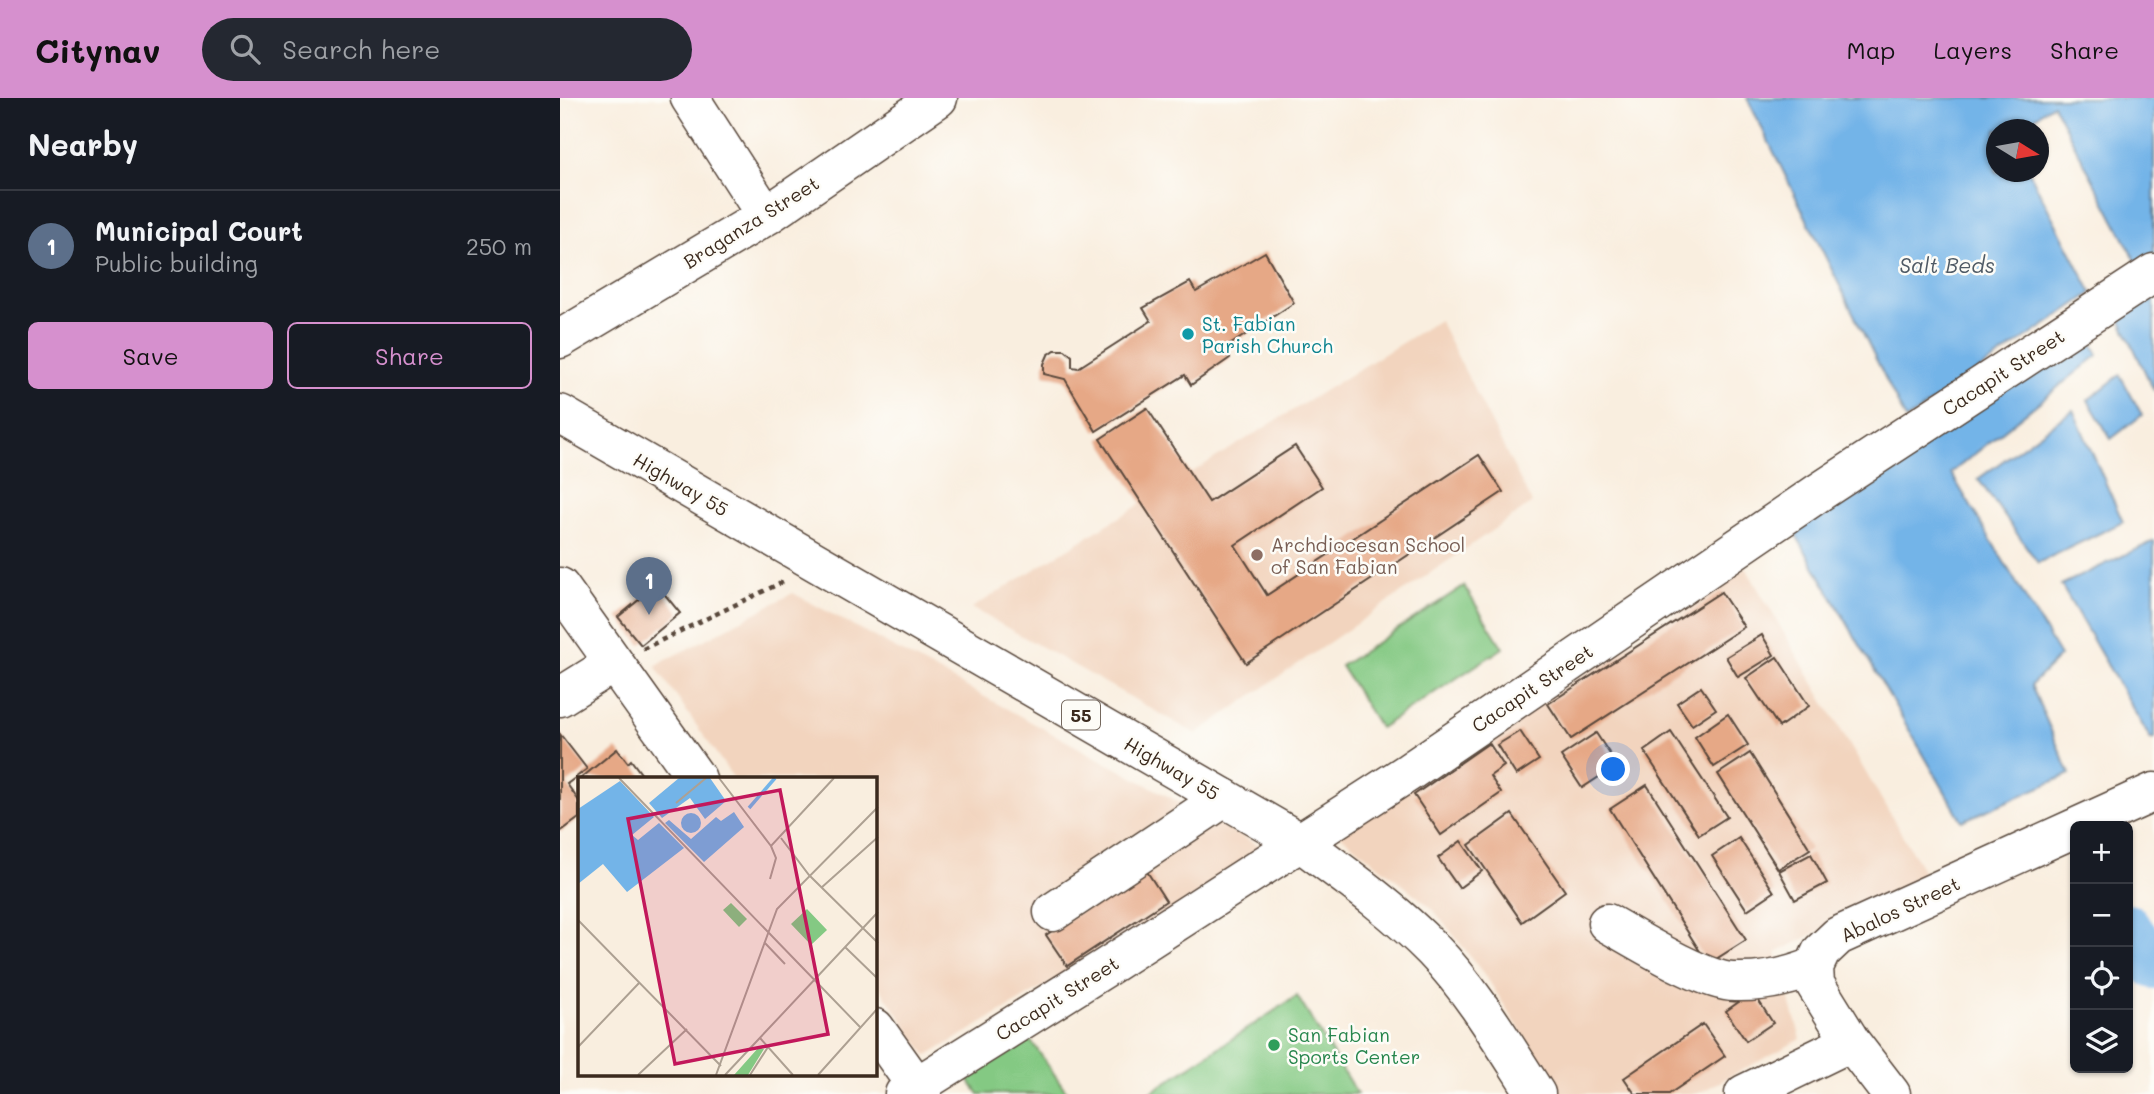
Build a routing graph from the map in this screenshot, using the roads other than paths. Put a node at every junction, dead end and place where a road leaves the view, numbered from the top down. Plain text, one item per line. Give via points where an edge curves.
1 (690, 98) edge
2 (938, 98) edge
3 (765, 216) junction
4 (2154, 273) edge
5 (560, 339) edge
6 (560, 414) edge
7 (560, 587) edge
8 (614, 663) junction
9 (560, 696) edge
10 (696, 777) edge
11 (2154, 792) edge
12 (1224, 798) junction
13 (2090, 821) edge
14 (2070, 830) edge
15 (1300, 842) junction
16 (1053, 912) dead end
17 (1606, 923) dead end
18 (1814, 967) junction
19 (877, 1031) edge
20 (1851, 1042) junction
21 (914, 1091) edge
22 (1536, 1094) edge
23 (1744, 1094) edge
24 (1891, 1094) edge

1 - 3 main road
2 - 3 main road, Braganza Street
3 - 5 main road, Braganza Street
4 - 15 main road, Cacapit Street
6 - 12 main road, Highway 55 / 55
7 - 8 main road
8 - 9 main road
8 - 10 main road
11 - 13 main road, Abalos Street
12 - 15 main road, Highway 55 / 55
12 - 16 main road
14 - 18 main road, Abalos Street via 1838,936 1821,952
15 - 21 main road, Cacapit Street
15 - 22 main road, Highway 55 / 55 via 1434,951 1480,1009
17 - 18 main road via 1712,978 1732,983 1794,975
18 - 20 main road via 1815,984
19 - 21 main road
20 - 23 main road
20 - 24 main road

